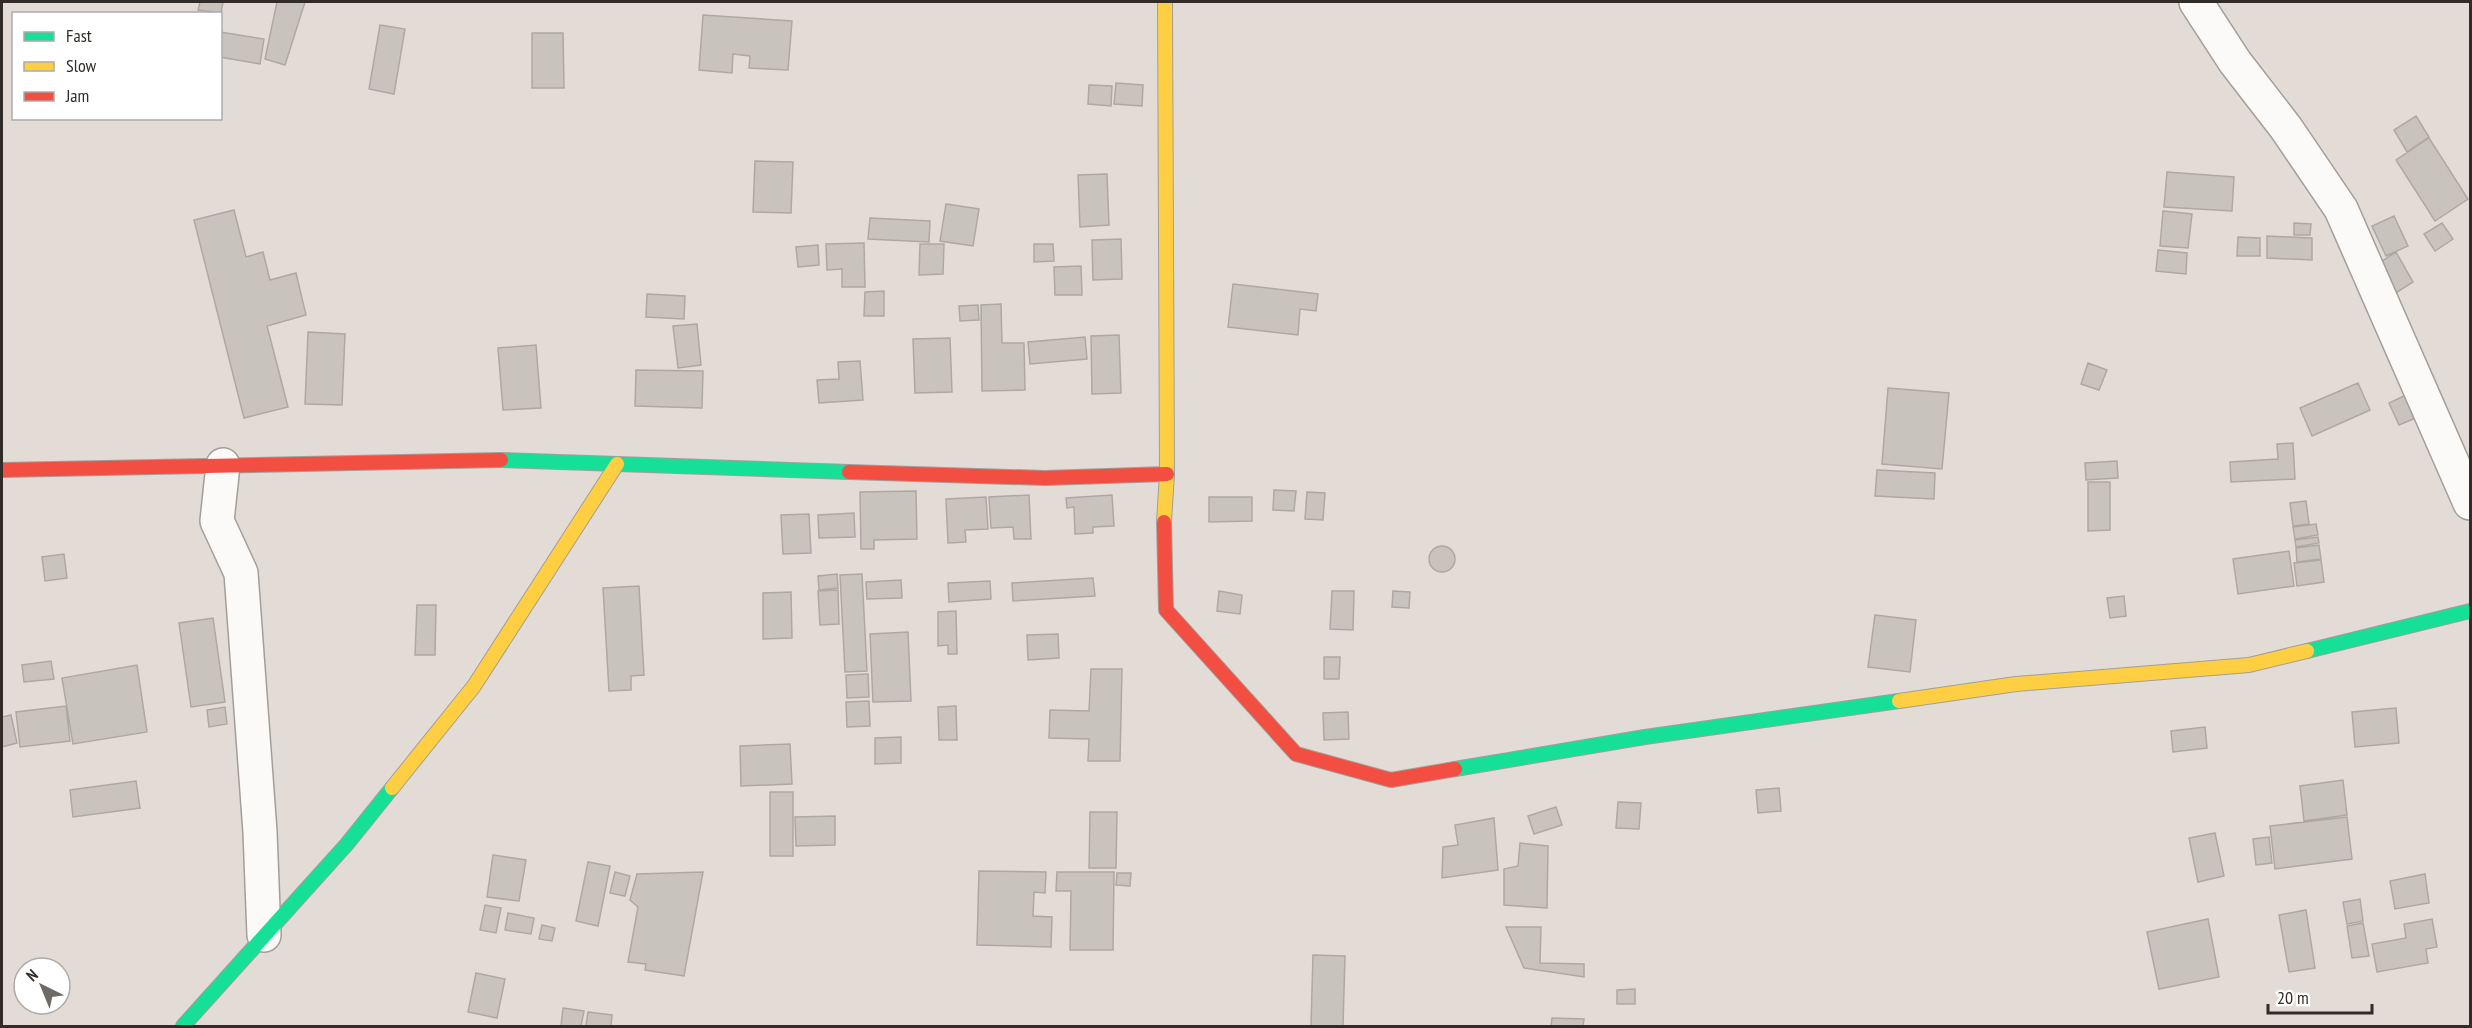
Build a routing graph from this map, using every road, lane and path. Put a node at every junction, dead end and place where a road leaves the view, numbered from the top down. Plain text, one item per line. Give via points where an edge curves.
1 (1165, 2) edge
2 (2196, 2) edge
3 (617, 464) junction
4 (223, 465) junction
5 (2, 470) edge
6 (1167, 474) junction
7 (2470, 502) edge
8 (2470, 611) edge
9 (264, 935) junction
10 (183, 1026) edge

1 - 6 street
2 - 7 street via 2341,209
3 - 4 street via 495,460
3 - 6 street via 1045,478
3 - 9 street via 474,686 347,844
4 - 5 street
4 - 9 street via 217,521 241,573
6 - 8 street via 1167,610 1296,754 1391,780 1645,737 2016,684 2249,665
9 - 10 street

